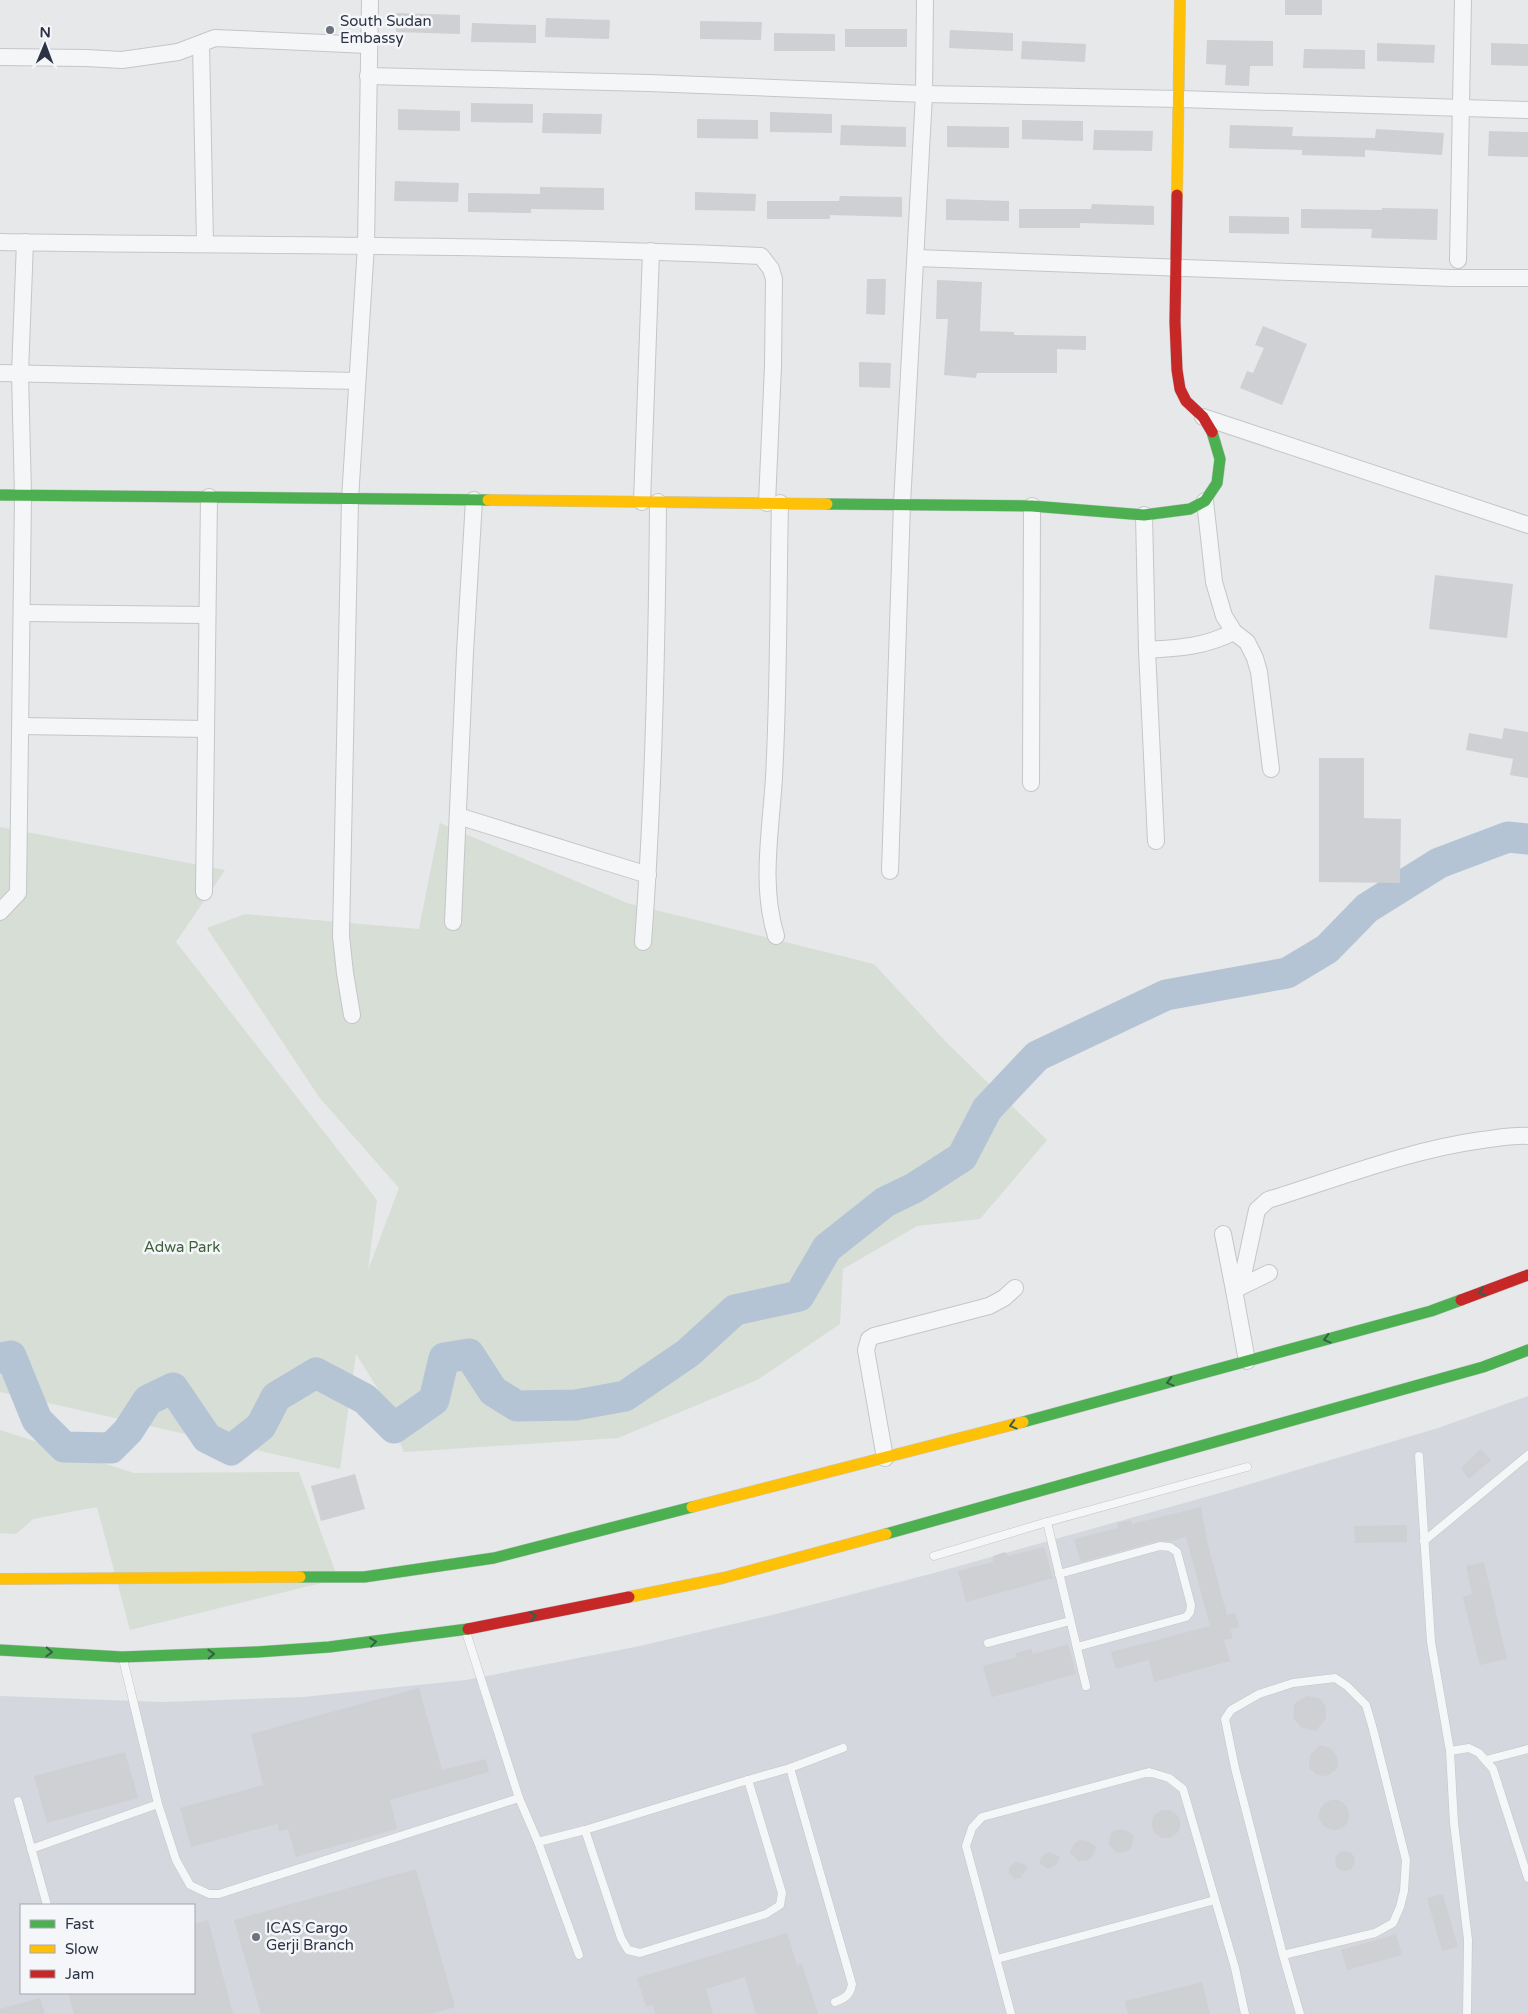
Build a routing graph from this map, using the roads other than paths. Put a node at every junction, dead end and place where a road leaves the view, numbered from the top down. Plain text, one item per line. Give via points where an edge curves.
1 (370, 0) edge
2 (924, 0) edge
3 (1180, 0) edge
4 (1463, 0) edge
5 (201, 44) junction
6 (368, 45) junction
7 (0, 57) edge
8 (368, 76) junction
9 (924, 94) junction
10 (1180, 99) junction
11 (1462, 108) junction
12 (1528, 110) edge
13 (0, 242) edge
14 (25, 242) junction
15 (205, 244) junction
16 (366, 245) junction
17 (652, 251) junction
18 (916, 258) junction
19 (1458, 260) dead end
20 (1176, 267) junction
21 (1528, 278) edge
22 (0, 373) edge
23 (20, 373) junction
24 (357, 380) junction
25 (1203, 418) junction
26 (0, 495) edge
27 (23, 495) junction
28 (209, 497) junction
29 (350, 498) junction
30 (474, 500) junction
31 (1205, 501) junction
32 (650, 502) junction
33 (773, 503) junction
34 (902, 504) junction
35 (1032, 506) junction
36 (1144, 515) junction
37 (1528, 525) edge
38 (22, 613) junction
39 (207, 615) junction
40 (1234, 632) junction
41 (1147, 650) junction
42 (21, 726) junction
43 (206, 729) junction
44 (1271, 768) dead end
45 (1031, 783) dead end
46 (458, 816) junction
47 (1156, 841) dead end
48 (890, 871) dead end
49 (648, 875) junction
50 (204, 892) dead end
51 (0, 912) edge
52 (453, 922) dead end
53 (776, 936) dead end
54 (642, 942) dead end
55 (352, 1015) dead end
56 (1528, 1136) edge
57 (1223, 1234) dead end
58 (1269, 1273) dead end
59 (1528, 1275) edge
60 (1015, 1288) dead end
61 (1238, 1288) junction
62 (1528, 1350) edge
63 (1247, 1361) junction
64 (1528, 1455) edge
65 (1419, 1456) dead end
66 (885, 1458) junction
67 (1247, 1467) dead end
68 (1047, 1522) junction
69 (1424, 1541) junction
70 (934, 1556) dead end
71 (1059, 1574) junction
72 (0, 1579) edge
73 (1070, 1621) junction
74 (465, 1630) junction
75 (988, 1643) dead end
76 (1077, 1647) junction
77 (0, 1650) edge
78 (122, 1656) junction
79 (1086, 1686) dead end
80 (843, 1748) dead end
81 (1528, 1750) edge
82 (1450, 1751) junction
83 (1486, 1760) junction
84 (790, 1768) junction
85 (748, 1780) junction
86 (519, 1798) junction
87 (18, 1801) dead end
88 (158, 1804) junction
89 (585, 1830) junction
90 (538, 1842) junction
91 (31, 1849) junction
92 (1528, 1878) edge
93 (1215, 1900) junction
94 (47, 1904) edge
95 (579, 1955) dead end
96 (1283, 1955) junction
97 (997, 1958) junction
98 (835, 2002) dead end
99 (1012, 2014) edge
100 (1245, 2014) edge
101 (1300, 2014) edge
102 (1466, 2014) edge

1 - 6 street
2 - 9 street
3 - 10 main road
4 - 11 street
5 - 6 street via 215,38
5 - 7 street via 178,52 122,60
5 - 15 street
6 - 8 street
8 - 9 street
8 - 16 street
9 - 10 street
9 - 18 street
10 - 11 street
10 - 20 main road
11 - 12 street
11 - 19 street
13 - 14 street
14 - 15 street
14 - 23 street
15 - 16 street
16 - 17 street
16 - 24 street
17 - 32 street
17 - 33 street via 761,256 771,269 774,279
18 - 20 street
18 - 34 street
20 - 21 street
20 - 25 main road via 1174,322 1180,389 1186,401
22 - 23 street
23 - 24 street
23 - 27 street
24 - 29 street
25 - 31 main road via 1212,433 1220,459 1217,483
25 - 37 street
26 - 27 main road
27 - 28 main road
27 - 38 street
28 - 29 main road
28 - 39 street
29 - 30 main road
29 - 55 street via 341,936
30 - 32 main road
30 - 46 street
31 - 36 main road via 1190,510
31 - 40 street via 1214,582 1224,616
32 - 33 main road
32 - 49 street via 657,663
33 - 34 main road
33 - 53 street via 774,777 768,852 769,915
34 - 35 main road
34 - 48 street
35 - 36 main road
35 - 45 street
36 - 41 street
38 - 39 street
38 - 42 street
39 - 43 street
40 - 41 street via 1195,647
40 - 44 street via 1247,642 1259,672
41 - 47 street
42 - 43 street
42 - 51 street via 18,893
43 - 50 street
46 - 49 street
46 - 52 street
49 - 54 street
56 - 61 street via 1428,1150 1268,1200 1257,1210
57 - 61 street
58 - 61 street
59 -> 63 main road via 1431,1311
60 - 66 street via 990,1306 869,1339 866,1350
61 - 63 street
74 -> 62 main road via 723,1578 1464,1372
63 -> 66 main road
64 - 69 lane
65 - 69 lane
66 - 72 main road via 494,1558 364,1577
67 - 68 lane
68 - 70 lane
68 - 71 lane
69 - 82 lane via 1431,1642
71 - 73 lane
71 - 76 lane via 1160,1546 1177,1552 1190,1605 1186,1617
73 - 75 lane
73 - 76 lane
78 -> 74 main road via 329,1647
74 - 86 lane
76 - 79 lane
77 -> 78 main road
78 - 88 lane
80 - 84 lane
81 - 83 lane
82 - 83 lane via 1468,1748
82 - 102 lane via 1454,1823 1468,1940
83 - 92 lane via 1493,1769
84 - 85 lane
84 - 98 lane via 852,1984 847,1997
85 - 89 lane
85 - 89 lane via 782,1893 780,1905 766,1914 640,1953 628,1950 621,1938
86 - 88 lane via 219,1894 209,1894 190,1885 176,1860
86 - 90 lane
87 - 91 lane
88 - 91 lane
89 - 90 lane
90 - 95 lane
91 - 94 lane
93 - 97 lane
93 - 97 lane via 1183,1789 1169,1778 1149,1772 982,1817 972,1828 966,1846
93 - 100 lane
96 - 96 lane via 1225,1719 1230,1710 1259,1694 1293,1683 1335,1678 1366,1705 1374,1729 1406,1860 1404,1891 1393,1923 1375,1933
96 - 101 lane
97 - 99 lane

